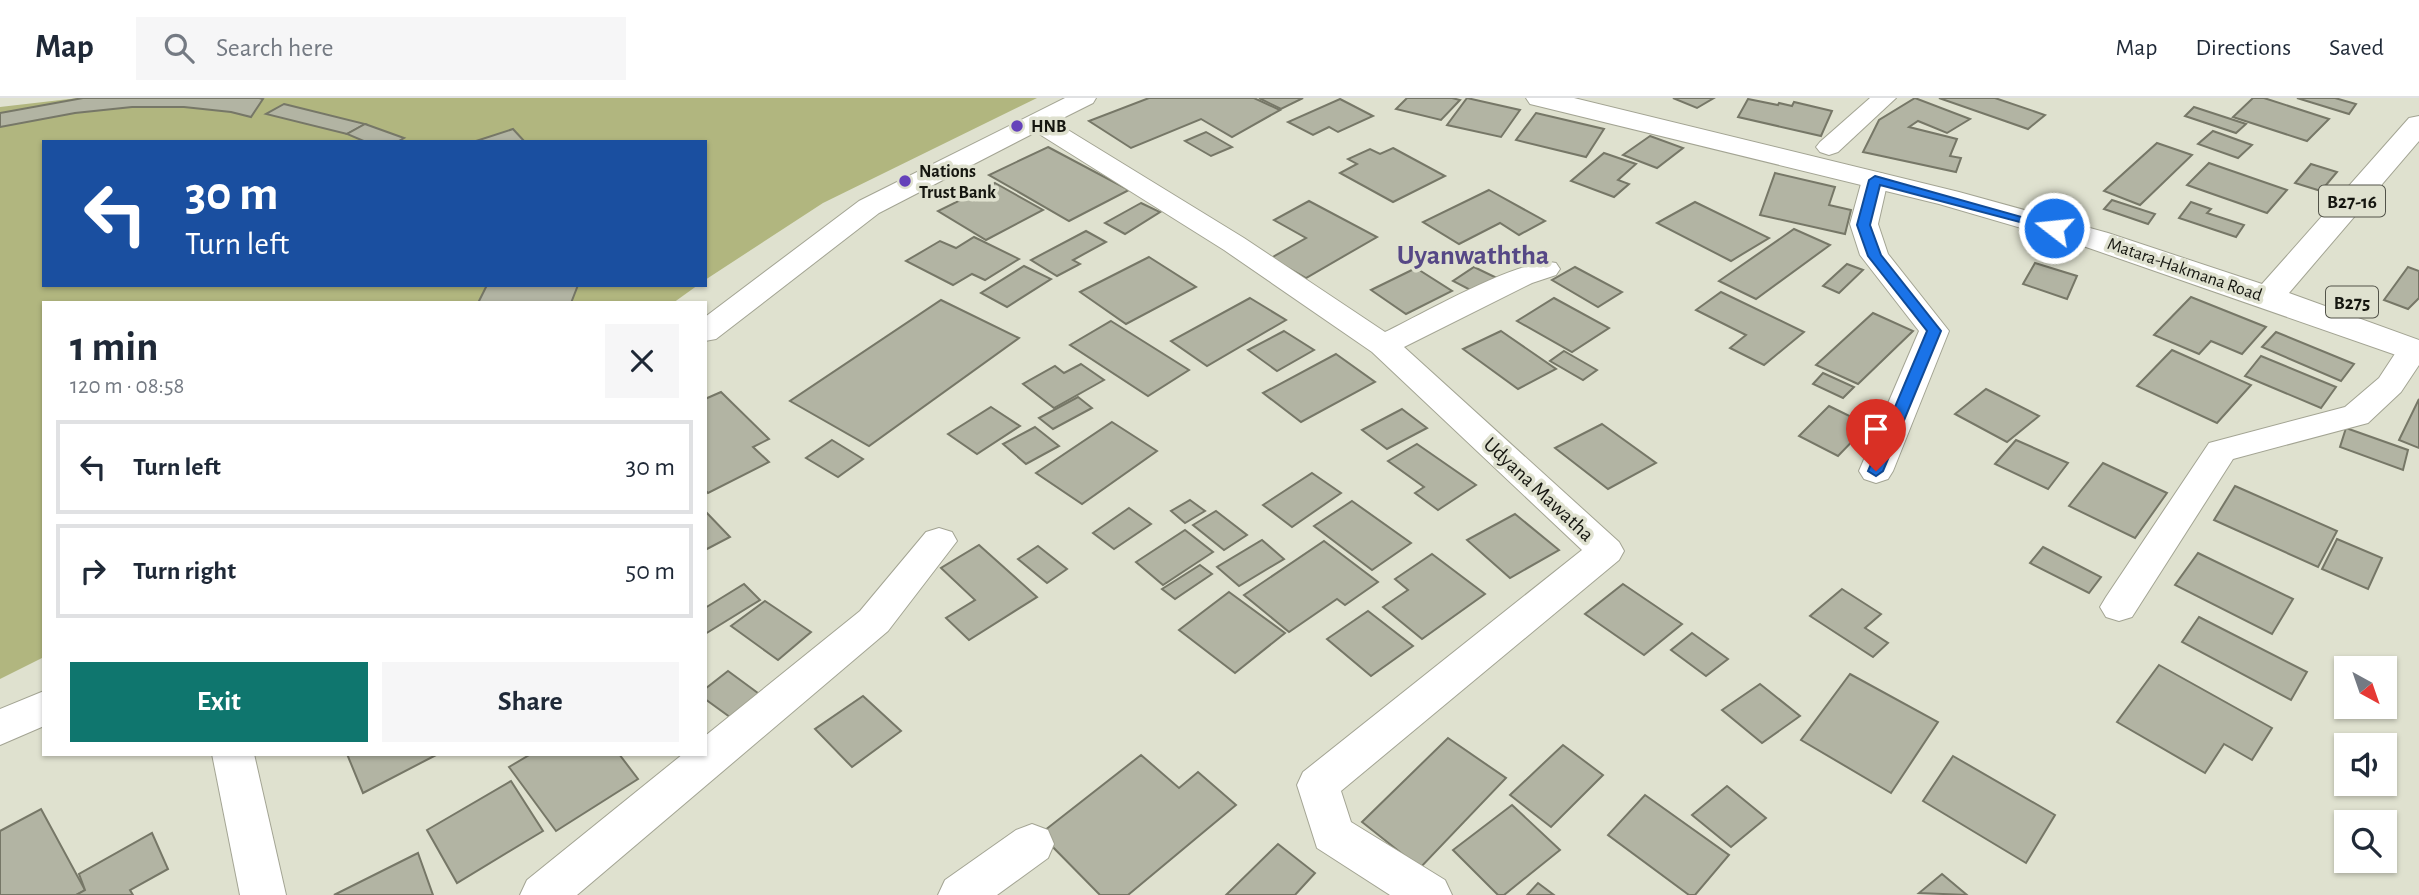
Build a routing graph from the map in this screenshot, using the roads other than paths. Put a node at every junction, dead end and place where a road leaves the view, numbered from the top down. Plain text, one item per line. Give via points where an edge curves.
1 (1084, 98) edge
2 (1539, 98) edge
3 (1623, 98) edge
4 (1884, 98) edge
5 (1035, 121) junction
6 (2419, 124) edge
7 (1829, 147) junction
8 (1875, 180) junction
9 (1546, 269) dead end
10 (2276, 288) junction
11 (707, 330) edge
12 (2417, 343) edge
13 (1383, 345) junction
14 (1876, 471) dead end
15 (939, 541) dead end
16 (2119, 607) dead end
17 (42, 708) edge
18 (0, 728) edge
19 (233, 756) edge
20 (1032, 844) dead end
21 (263, 895) edge
22 (543, 895) edge
23 (961, 895) edge
24 (1429, 895) edge

1 - 5 street
2 - 8 main road, Matara-Hakmana Road / B275
3 - 7 main road, Matara-Hakmana Road / B275
4 - 7 street
5 - 11 street via 869,207
5 - 13 street, Udyana Mawatha via 1234,244
6 - 10 main road, B27-16
7 - 10 main road, Matara-Hakmana Road / B275 via 2085,215
8 - 10 main road, Matara-Hakmana Road / B275
8 - 14 street via 1864,225 1874,256 1934,331
9 - 13 street
10 - 12 main road, Matara-Hakmana Road / B275
12 - 16 street via 2390,385 2356,415 2221,451
13 - 24 street, Udyana Mawatha via 1606,551 1318,785 1333,834
15 - 22 street via 874,621
17 - 18 street
19 - 21 street
20 - 23 street

